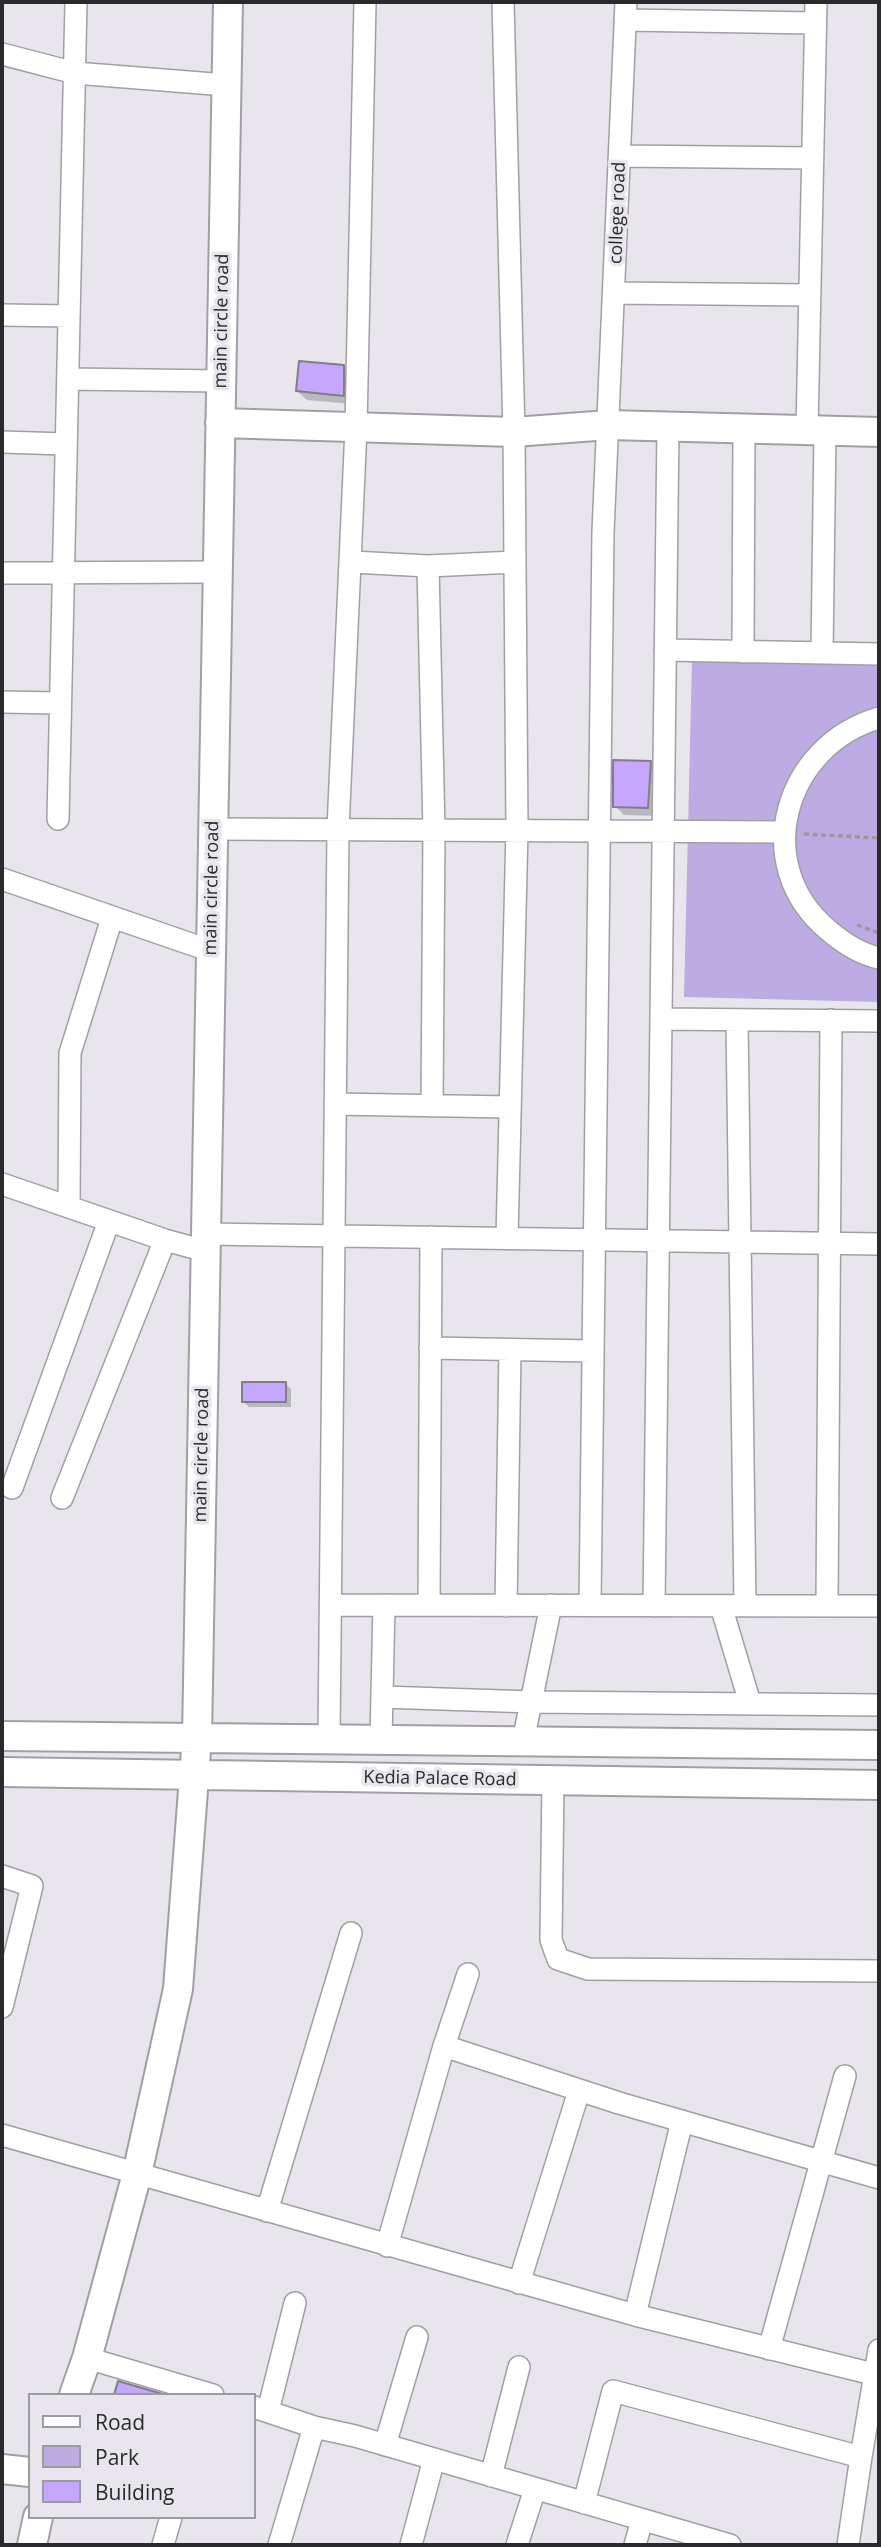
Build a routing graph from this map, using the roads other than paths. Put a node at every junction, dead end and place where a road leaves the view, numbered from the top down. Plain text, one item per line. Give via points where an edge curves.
1 (76, 2) edge
2 (228, 2) edge
3 (365, 2) edge
4 (503, 2) edge
5 (626, 11) edge
6 (815, 12) edge
7 (2, 54) edge
8 (75, 72) junction
9 (226, 85) junction
10 (620, 156) junction
11 (812, 158) junction
12 (614, 293) junction
13 (809, 295) junction
14 (2, 315) edge
15 (69, 316) junction
16 (68, 379) junction
17 (221, 382) junction
18 (220, 423) junction
19 (609, 425) junction
20 (668, 426) junction
21 (356, 428) junction
22 (744, 429) junction
23 (816, 430) junction
24 (514, 432) junction
25 (879, 432) edge
26 (2, 442) edge
27 (66, 444) junction
28 (352, 562) junction
29 (515, 562) junction
30 (428, 566) junction
31 (64, 572) junction
32 (217, 572) junction
33 (2, 573) edge
34 (665, 650) junction
35 (743, 652) junction
36 (822, 653) junction
37 (879, 654) edge
38 (2, 702) edge
39 (60, 703) junction
40 (879, 718) edge
41 (58, 819) dead end
42 (213, 829) junction
43 (338, 829) junction
44 (435, 830) junction
45 (517, 830) junction
46 (597, 831) junction
47 (663, 831) junction
48 (794, 833) junction
49 (2, 879) edge
50 (112, 918) junction
51 (211, 951) junction
52 (879, 958) edge
53 (661, 1019) junction
54 (737, 1020) junction
55 (831, 1020) junction
56 (879, 1021) edge
57 (335, 1104) junction
58 (432, 1105) junction
59 (510, 1107) junction
60 (4, 1192) edge
61 (69, 1207) junction
62 (109, 1221) junction
63 (334, 1236) junction
64 (431, 1237) junction
65 (507, 1238) junction
66 (165, 1240) junction
67 (593, 1240) junction
68 (658, 1241) junction
69 (206, 1242) junction
70 (740, 1242) junction
71 (828, 1243) junction
72 (879, 1244) edge
73 (430, 1348) junction
74 (510, 1350) junction
75 (592, 1351) junction
76 (12, 1488) dead end
77 (62, 1498) dead end
78 (331, 1605) junction
79 (384, 1605) junction
80 (429, 1605) junction
81 (551, 1605) junction
82 (590, 1605) junction
83 (506, 1606) junction
84 (654, 1606) junction
85 (721, 1606) junction
86 (745, 1606) junction
87 (827, 1606) junction
88 (879, 1606) edge
89 (383, 1697) junction
90 (533, 1702) junction
91 (750, 1703) junction
92 (879, 1705) edge
93 (2, 1735) edge
94 (197, 1737) junction
95 (329, 1738) junction
96 (381, 1739) junction
97 (523, 1741) junction
98 (879, 1745) edge
99 (2, 1772) edge
100 (194, 1775) junction
101 (553, 1780) junction
102 (879, 1785) edge
103 (2, 1876) edge
104 (351, 1933) dead end
105 (879, 1971) edge
106 (468, 1974) dead end
107 (2, 2007) edge
108 (444, 2046) junction
109 (845, 2076) dead end
110 (579, 2091) junction
111 (682, 2121) junction
112 (2, 2135) edge
113 (821, 2161) junction
114 (137, 2174) junction
115 (879, 2178) edge
116 (267, 2211) junction
117 (387, 2246) junction
118 (519, 2283) junction
119 (295, 2303) dead end
120 (635, 2315) junction
121 (417, 2337) dead end
122 (769, 2348) junction
123 (879, 2350) edge
124 (87, 2358) junction
125 (519, 2367) dead end
126 (873, 2374) junction
127 (75, 2393) edge
128 (207, 2393) edge
129 (261, 2409) edge
130 (314, 2427) junction
131 (386, 2445) junction
132 (860, 2457) junction
133 (434, 2459) junction
134 (2, 2469) edge
135 (28, 2472) edge
136 (491, 2476) junction
137 (535, 2489) junction
138 (584, 2503) junction
139 (38, 2519) edge
140 (170, 2519) edge
141 (642, 2520) junction
142 (32, 2545) edge
143 (163, 2545) edge
144 (279, 2545) edge
145 (411, 2545) edge
146 (517, 2545) edge
147 (635, 2545) edge
148 (730, 2545) edge
149 (848, 2545) edge

1 - 8 street
2 - 9 street, main circle road
3 - 21 street
4 - 24 street
5 - 6 street
5 - 10 street, college road
6 - 11 street
7 - 8 street
8 - 9 street
8 - 15 street
9 - 17 street, main circle road
10 - 11 street
10 - 12 street, college road
11 - 13 street
12 - 13 street
12 - 19 street, college road
13 - 23 street
14 - 15 street
15 - 16 street
16 - 17 street
16 - 27 street
17 - 18 street, main circle road
18 - 21 street
18 - 32 street, main circle road
19 - 20 street
19 - 24 street
19 - 46 street, college road
20 - 22 street
20 - 34 street
21 - 24 street
21 - 28 street
22 - 23 street
22 - 35 street
23 - 25 street
23 - 36 street
24 - 29 street
26 - 27 street
27 - 31 street
28 - 30 street
28 - 43 street
29 - 30 street
29 - 45 street
30 - 44 street
31 - 32 street
31 - 33 street
31 - 39 street
32 - 42 street, main circle road
34 - 35 street
34 - 47 street
35 - 36 street
36 - 37 street
38 - 39 street
39 - 41 street
40 - 48 street via 837,737 816,756 789,805
42 - 43 street
42 - 51 street, main circle road
43 - 44 street
43 - 57 street
44 - 45 street
44 - 58 street
45 - 46 street
45 - 59 street
46 - 47 street
46 - 67 street, college road
47 - 48 street
47 - 53 street
48 - 52 street via 788,864 799,895 817,921 842,942
49 - 50 street
50 - 51 street
50 - 61 street via 70,1053
51 - 69 street, main circle road
53 - 54 street
53 - 68 street
54 - 55 street
54 - 70 street
55 - 56 street
55 - 71 street
57 - 58 street
57 - 63 street
58 - 59 street
59 - 65 street
60 - 61 street
61 - 62 street
62 - 66 street
62 - 76 street
63 - 64 street
63 - 69 street
63 - 78 street
64 - 65 street
64 - 73 street
65 - 67 street
66 - 69 street
66 - 77 street
67 - 68 street
67 - 75 street, college road
68 - 70 street
68 - 84 street
69 - 94 street, main circle road
70 - 71 street
70 - 86 street
71 - 72 street
71 - 87 street
73 - 74 street
73 - 80 street
74 - 75 street
74 - 83 street
75 - 82 street, college road
78 - 79 street
78 - 95 street
79 - 80 street
79 - 89 street
80 - 83 street
81 - 82 street
81 - 83 street
81 - 90 street
82 - 84 street
84 - 85 street
85 - 86 street
85 - 91 street
86 - 87 street
87 - 88 street
89 - 90 street
89 - 96 street
90 - 91 street
90 - 97 street
91 - 92 street
93 - 94 street
94 - 95 street
94 - 100 street, main circle road
95 - 96 street
96 - 97 street
97 - 98 street
99 - 100 street, Kedia Palace Road
100 - 101 street, Kedia Palace Road
100 - 114 street, main circle road via 178,1989
101 - 102 street, Kedia Palace Road
101 - 105 street via 551,1940 558,1959 588,1969
103 - 107 street via 32,1886
104 - 116 street
106 - 108 street
108 - 110 street
108 - 117 street
109 - 113 street
110 - 111 street
110 - 118 street
111 - 113 street
111 - 120 street
112 - 114 street
113 - 115 street
113 - 122 street
114 - 116 street
114 - 124 street, main circle road
116 - 117 street
117 - 118 street
118 - 120 street
119 - 129 street
120 - 122 street
121 - 131 street
122 - 126 street
123 - 126 street
124 - 127 street, main circle road
124 - 128 street
125 - 136 street
126 - 132 street
129 - 130 street
130 - 131 street
130 - 144 street
131 - 133 street
132 - 138 street via 613,2390
132 - 149 street
133 - 136 street
133 - 145 street
134 - 135 street
136 - 137 street
137 - 138 street
137 - 146 street
138 - 141 street
139 - 142 street
140 - 143 street
141 - 147 street
141 - 148 street

